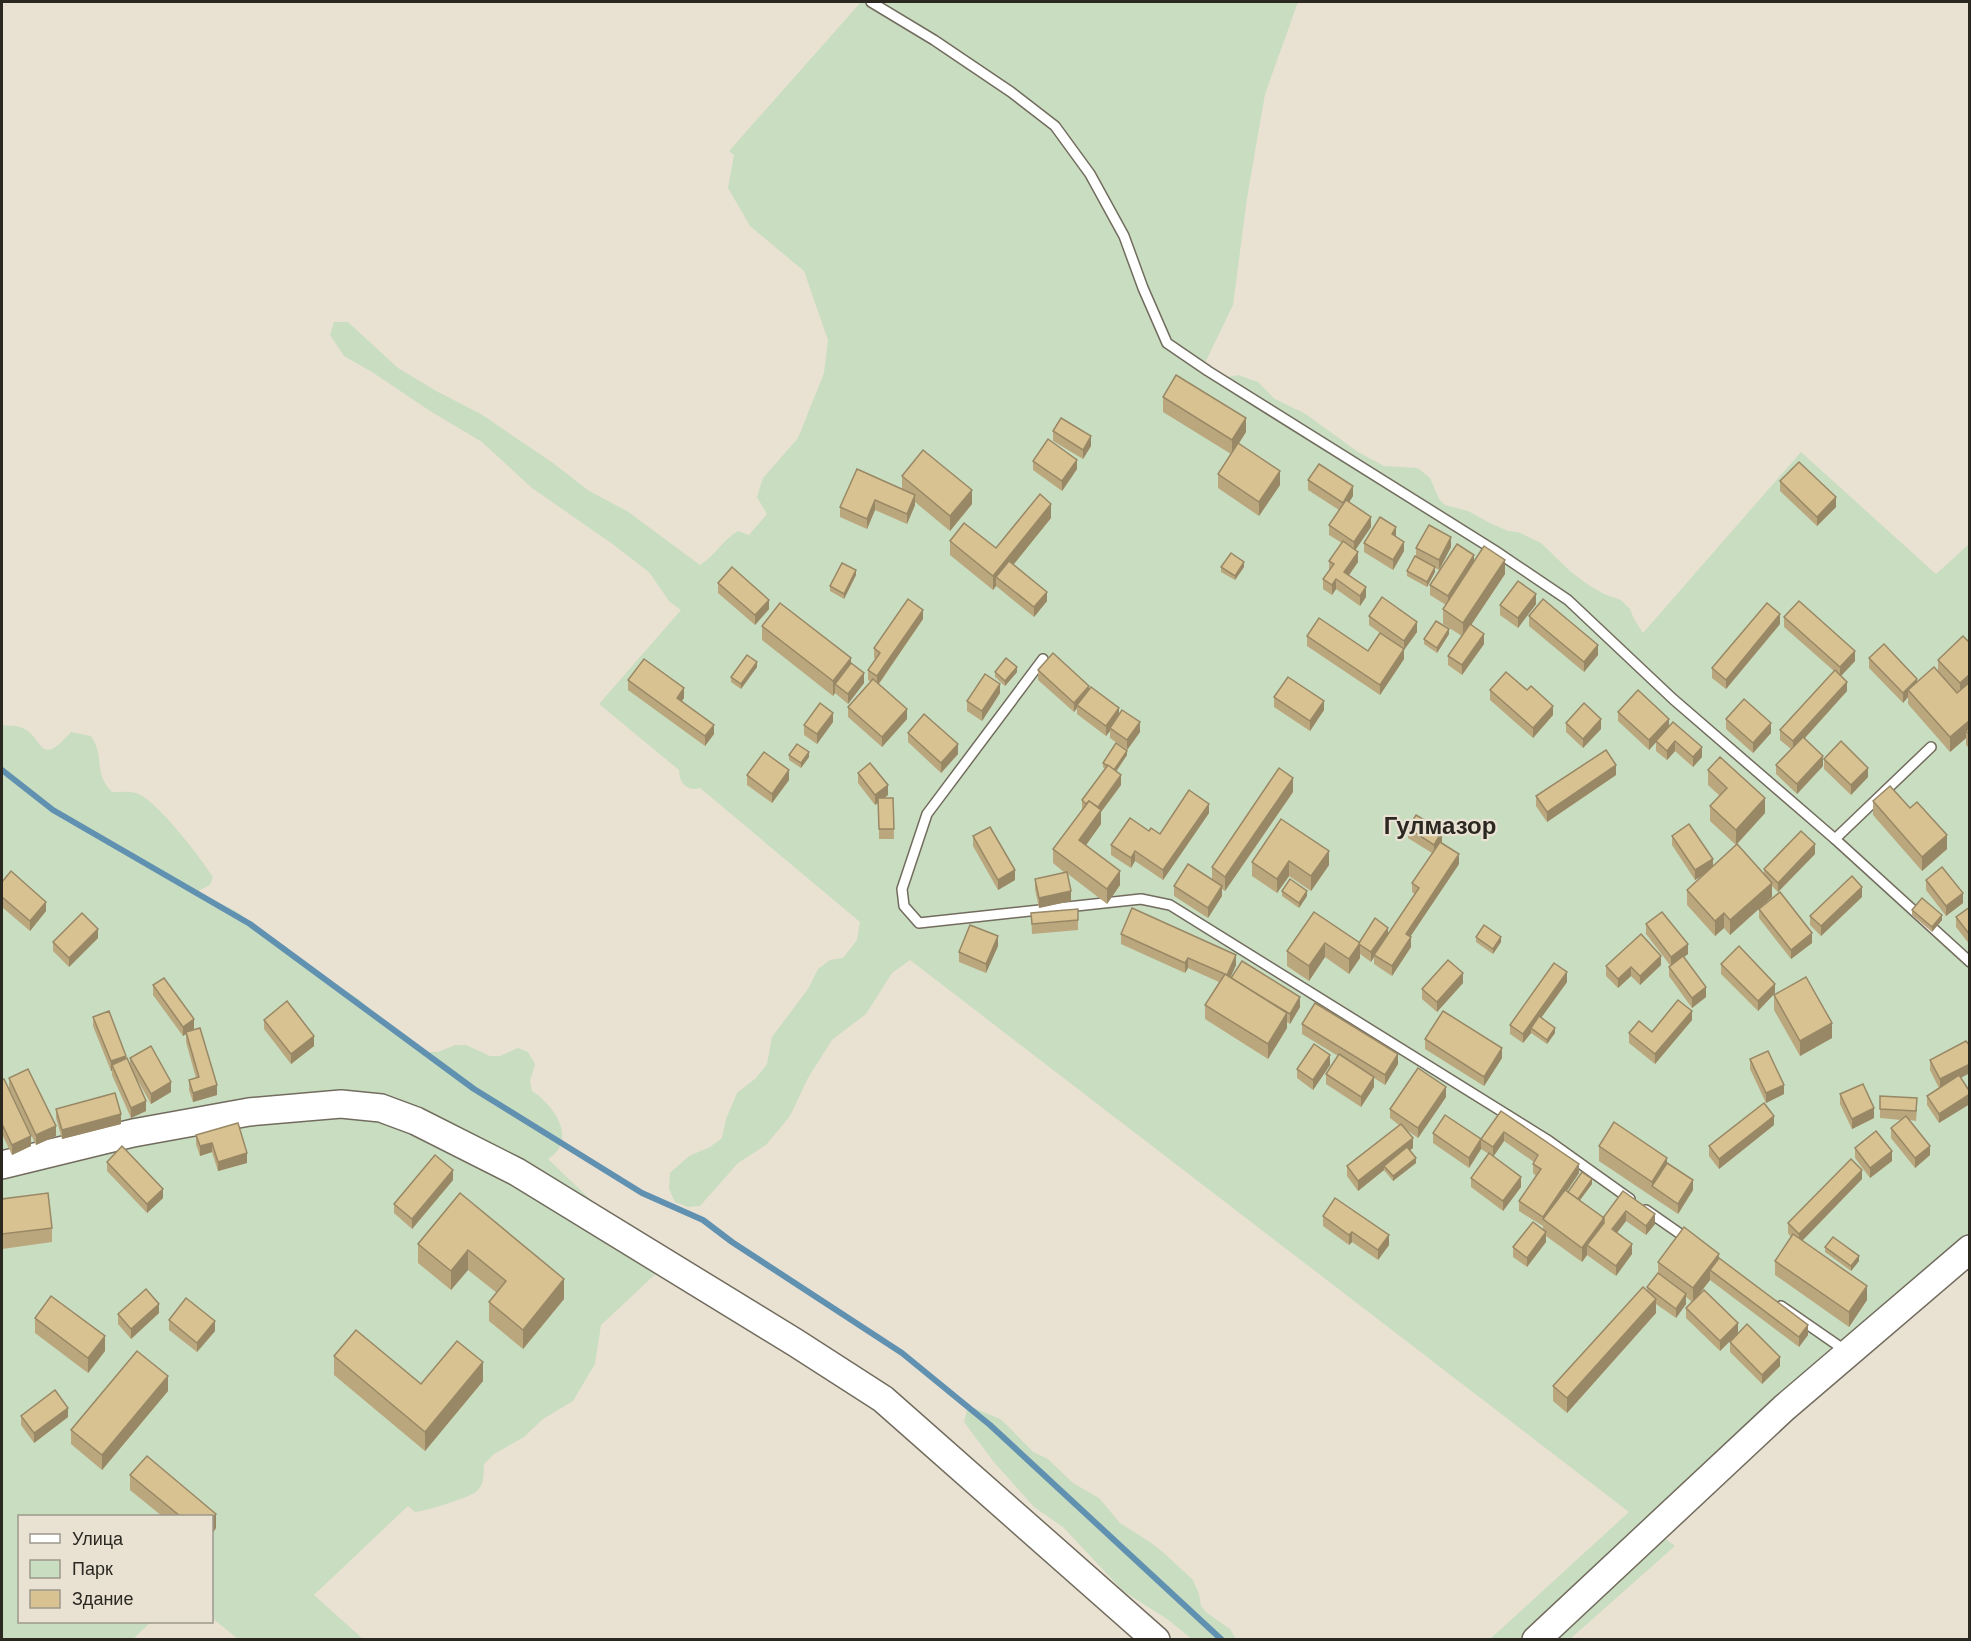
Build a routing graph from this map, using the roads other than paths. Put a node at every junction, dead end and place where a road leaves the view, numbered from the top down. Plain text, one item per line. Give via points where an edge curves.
1 (871, 2) edge
2 (1043, 659) dead end
3 (1931, 747) dead end
4 (1835, 839) junction
5 (1970, 962) edge
6 (2, 1165) edge
7 (1702, 1249) edge
8 (1970, 1249) edge
9 (1770, 1298) edge
10 (1848, 1353) junction
11 (1156, 1640) edge
12 (1536, 1640) edge

1 - 4 lane via 944,46 1055,126 1090,174 1124,236 1167,343 1568,600 1673,699
2 - 7 lane via 927,814 902,889 904,906 919,923 1141,899 1170,905 1546,1139
3 - 4 lane
4 - 5 lane
6 - 11 main road via 133,1133 249,1112 341,1104 381,1108 416,1121 517,1172 883,1400
8 - 10 main road
9 - 10 lane
10 - 12 main road

